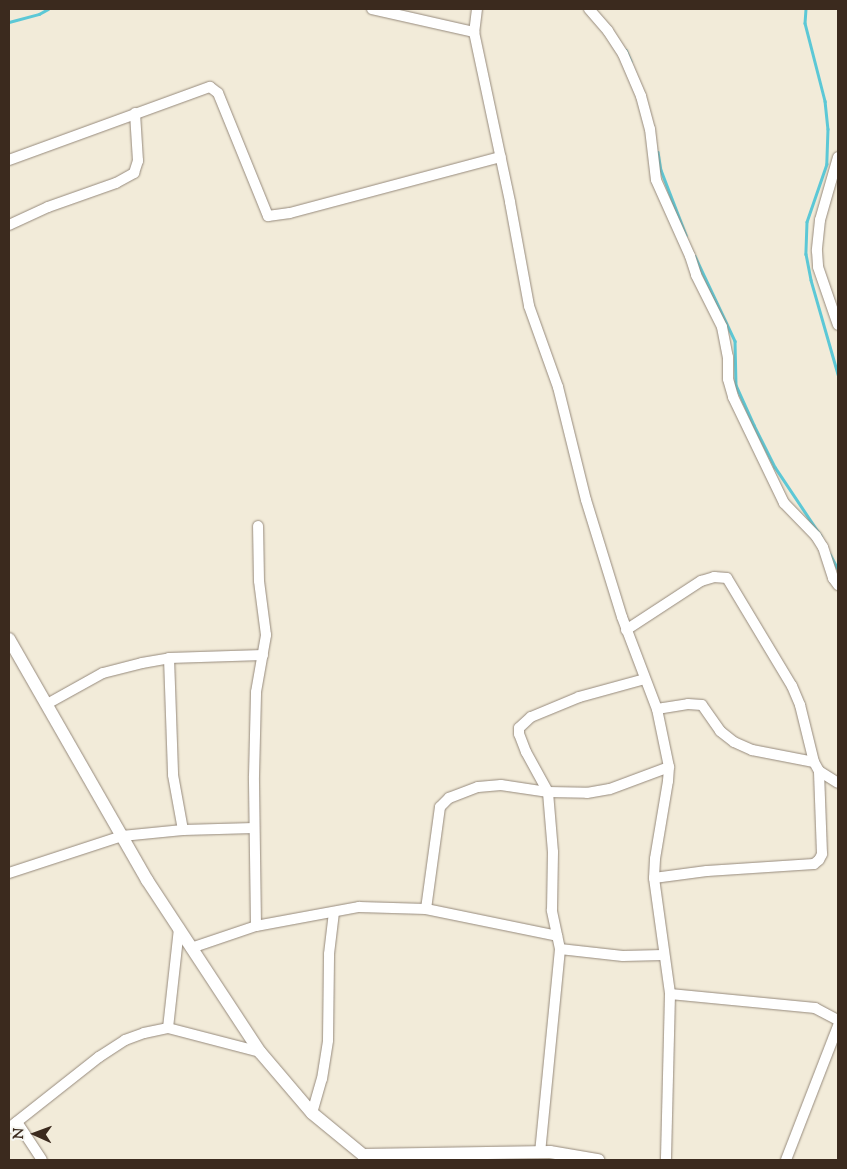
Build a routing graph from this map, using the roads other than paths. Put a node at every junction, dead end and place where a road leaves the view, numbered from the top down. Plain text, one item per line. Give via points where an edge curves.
1 (372, 9) edge
2 (477, 9) edge
3 (589, 9) edge
4 (474, 32) junction
5 (135, 114) junction
6 (501, 157) junction
7 (838, 157) edge
8 (9, 160) edge
9 (9, 225) edge
10 (838, 326) edge
11 (258, 526) dead end
12 (838, 585) edge
13 (626, 630) junction
14 (9, 639) edge
15 (262, 655) junction
16 (169, 658) junction
17 (645, 680) junction
18 (47, 704) junction
19 (657, 709) junction
20 (668, 767) junction
21 (817, 767) junction
22 (838, 784) edge
23 (548, 792) junction
24 (254, 828) junction
25 (183, 830) junction
26 (122, 836) junction
27 (9, 873) edge
28 (654, 878) junction
29 (426, 909) junction
30 (334, 912) junction
31 (256, 926) junction
32 (179, 928) junction
33 (556, 936) junction
34 (191, 948) junction
35 (560, 949) junction
36 (663, 955) junction
37 (670, 994) junction
38 (838, 1020) edge
39 (838, 1026) edge
40 (168, 1028) junction
41 (260, 1052) junction
42 (312, 1112) junction
43 (13, 1125) edge
44 (540, 1153) junction
45 (478, 1157) edge
46 (42, 1160) edge
47 (598, 1160) edge
48 (666, 1160) edge
49 (786, 1160) edge

1 - 4 street
2 - 4 street
3 - 12 street via 622,54 641,96 650,129 656,180 722,327 733,397 784,503 816,536
4 - 6 street
5 - 6 street via 203,89 215,89 265,212 272,217
5 - 8 street
5 - 9 street via 138,161 134,173
6 - 13 street via 529,306 558,387 586,500
7 - 10 street via 820,220 817,251 818,267
11 - 15 street via 259,581 266,635
13 - 17 street
13 - 21 street via 701,581 722,576 727,578 792,686
14 - 18 street
15 - 16 street
15 - 24 street via 256,692
16 - 18 street via 104,673
16 - 25 street via 173,774
17 - 19 street
17 - 23 street via 579,697 523,722 519,734
18 - 26 street
19 - 20 street
19 - 21 street via 702,705 720,731 734,742
20 - 23 street via 610,789 587,793
20 - 28 street
21 - 22 street
21 - 28 street via 822,854 814,864
23 - 29 street via 501,785 478,787 443,802
23 - 33 street via 552,910
24 - 25 street
24 - 31 street
25 - 26 street
26 - 27 street
26 - 32 street
28 - 36 street
29 - 30 street via 359,907
29 - 33 street
30 - 31 street
30 - 42 street via 328,1040 322,1079
31 - 34 street
32 - 34 street
32 - 40 street
33 - 35 street
34 - 41 street
35 - 36 street via 623,956
35 - 44 street
36 - 37 street
37 - 38 street via 815,1008
37 - 48 street
39 - 49 street
40 - 41 street
40 - 43 street via 125,1040
41 - 42 street
42 - 45 street via 363,1155
43 - 46 street
44 - 45 street
44 - 47 street

